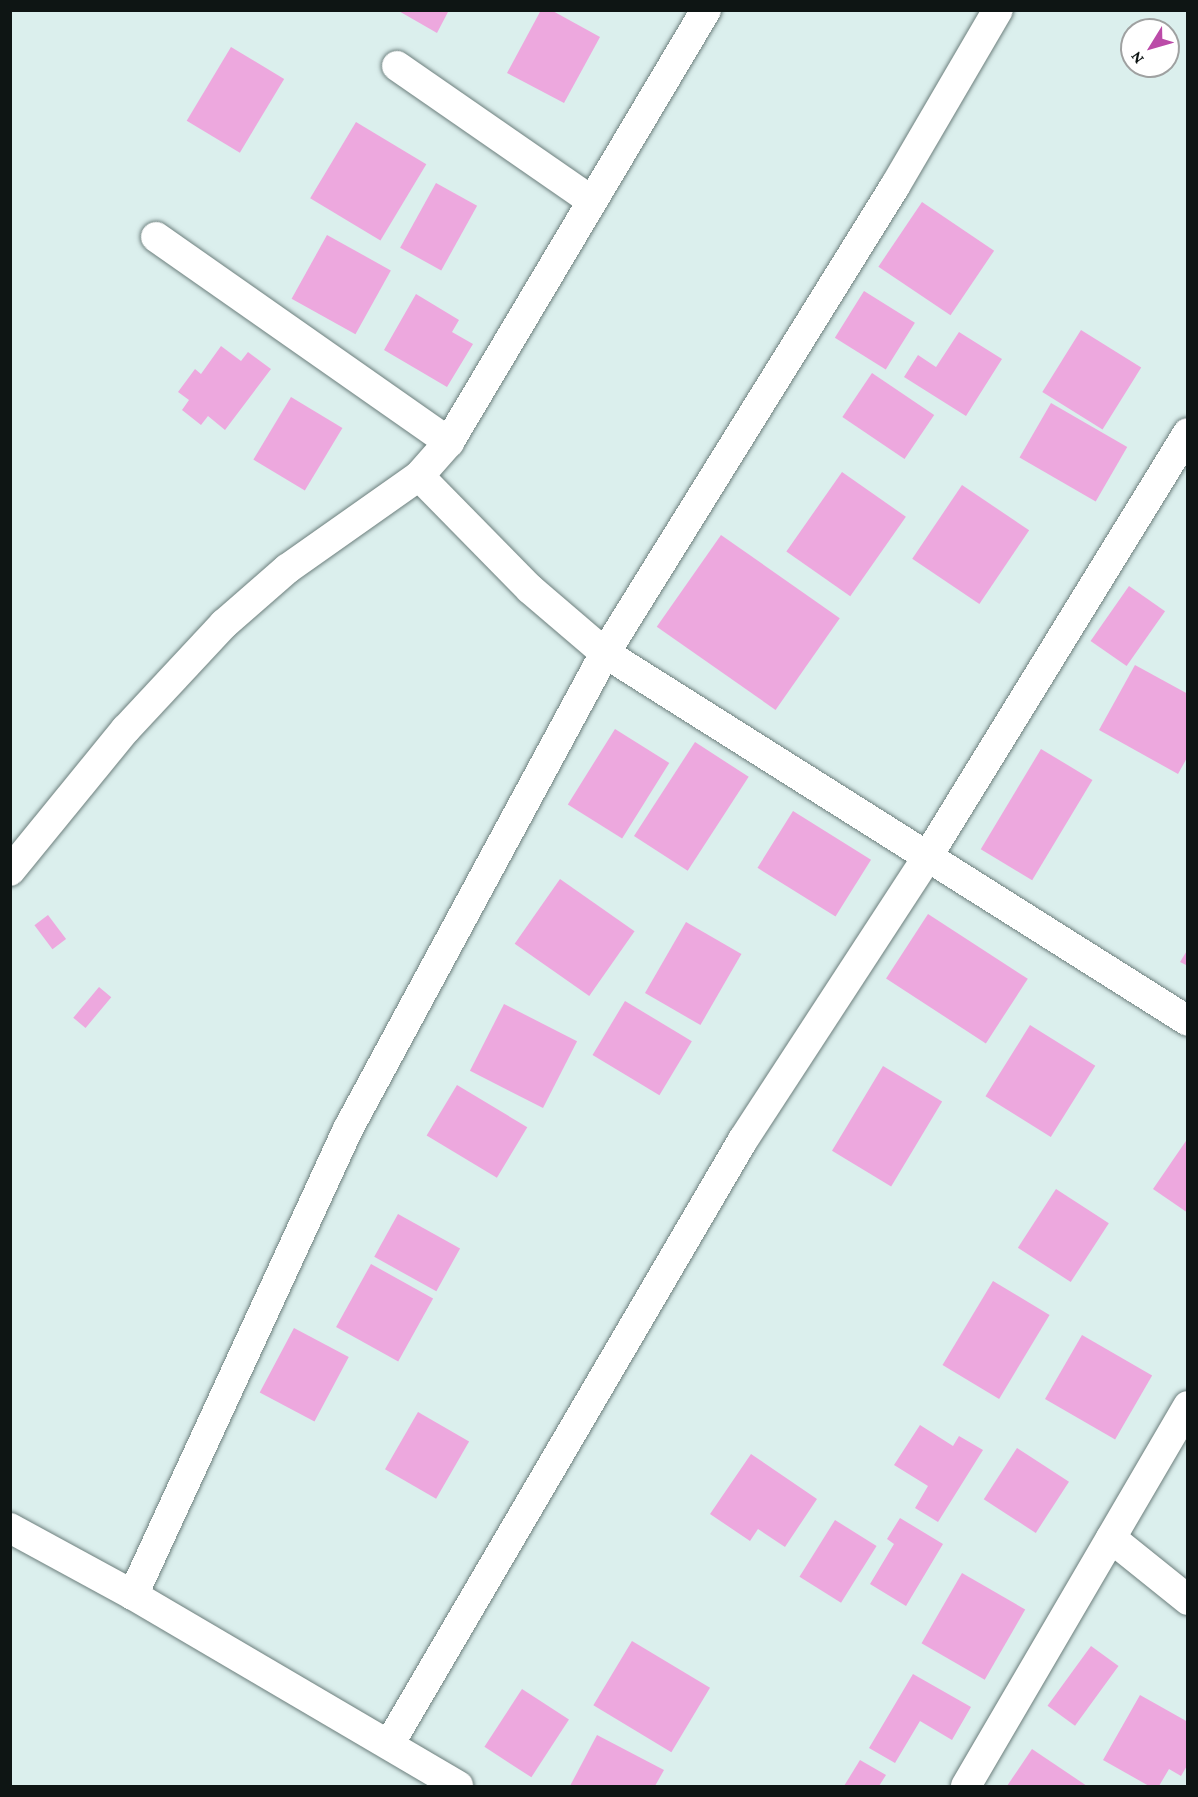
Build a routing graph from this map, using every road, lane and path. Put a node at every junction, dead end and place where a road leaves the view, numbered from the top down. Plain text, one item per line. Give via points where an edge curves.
1 (706, 10) edge
2 (998, 10) edge
3 (397, 66) dead end
4 (592, 201) junction
5 (156, 237) dead end
6 (1188, 433) edge
7 (449, 442) junction
8 (419, 476) junction
9 (605, 653) junction
10 (926, 859) junction
11 (10, 871) edge
12 (1188, 1022) edge
13 (1188, 1406) edge
14 (10, 1528) edge
15 (1111, 1538) junction
16 (133, 1595) junction
17 (1188, 1600) edge
18 (390, 1743) junction
19 (458, 1786) edge
20 (966, 1786) edge

1 - 4 street
2 - 9 street via 895,186
3 - 4 street
4 - 7 street
5 - 7 street
6 - 10 street
7 - 8 street
8 - 9 street via 530,589
8 - 11 street via 287,569 224,624 126,729
9 - 10 street
9 - 16 street via 348,1129
10 - 12 street
10 - 18 street via 743,1140
13 - 15 street
14 - 16 street
15 - 17 street
15 - 20 street
16 - 18 street
18 - 19 street

